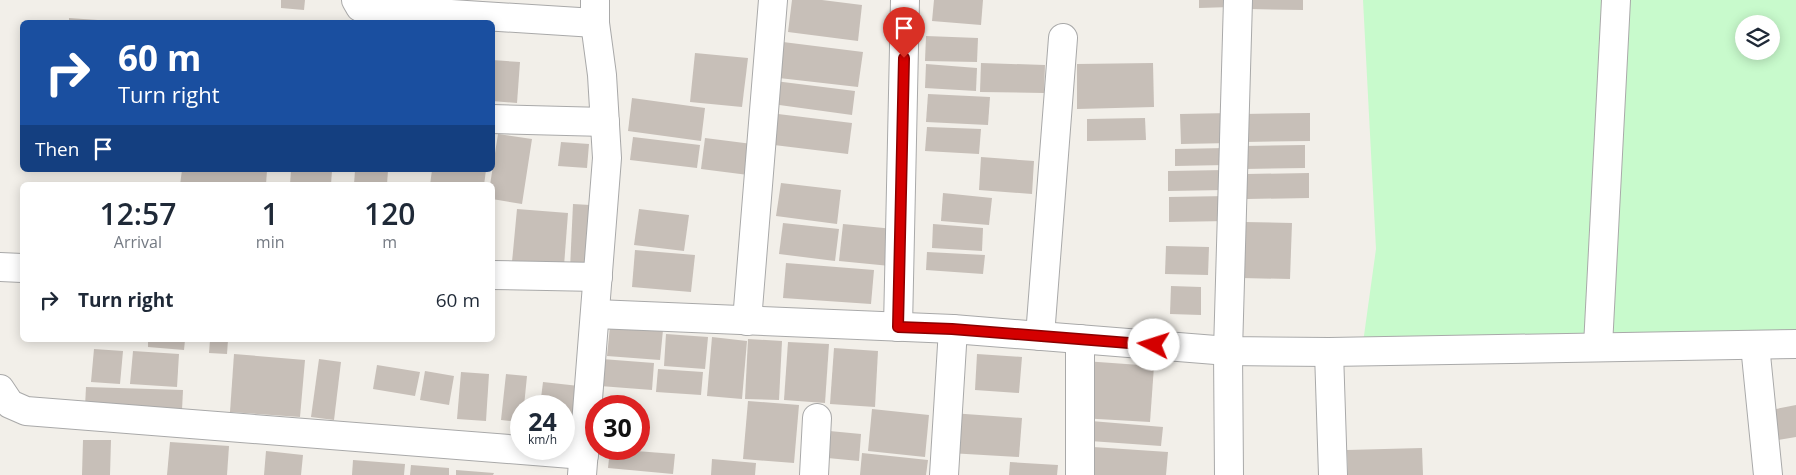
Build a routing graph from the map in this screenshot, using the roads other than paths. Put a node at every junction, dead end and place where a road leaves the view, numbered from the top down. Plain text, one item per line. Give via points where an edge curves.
1 (356, 0) edge
2 (774, 0) edge
3 (905, 0) edge
4 (1238, 0) edge
5 (1616, 0) edge
6 (595, 11) edge
7 (1063, 38) dead end
8 (495, 120) edge
9 (605, 122) junction
10 (0, 267) edge
11 (20, 268) edge
12 (495, 275) edge
13 (598, 277) junction
14 (596, 314) junction
15 (747, 321) junction
16 (898, 327) junction
17 (952, 329) junction
18 (1040, 336) junction
19 (1080, 339) junction
20 (1796, 344) edge
21 (1755, 345) junction
22 (1598, 346) junction
23 (1228, 351) junction
24 (1329, 352) junction
25 (0, 389) edge
26 (817, 418) dead end
27 (583, 465) edge
28 (814, 475) edge
29 (944, 475) edge
30 (1080, 475) edge
31 (1229, 475) edge
32 (1333, 475) edge
33 (1768, 475) edge

1 - 6 street via 360,7 371,10
2 - 15 street
3 - 16 street
4 - 23 street
5 - 22 street
6 - 9 street
7 - 18 street
8 - 9 street
9 - 13 street via 607,158
10 - 11 street
12 - 13 street
13 - 14 street
14 - 15 street
14 - 27 street
15 - 16 street
16 - 17 street
17 - 18 street
17 - 29 street
18 - 19 street
19 - 23 street
19 - 30 street
20 - 21 street
21 - 22 street
21 - 33 street
22 - 24 street
23 - 24 street
23 - 31 street
24 - 32 street
25 - 27 street via 10,404 26,411
26 - 28 street

